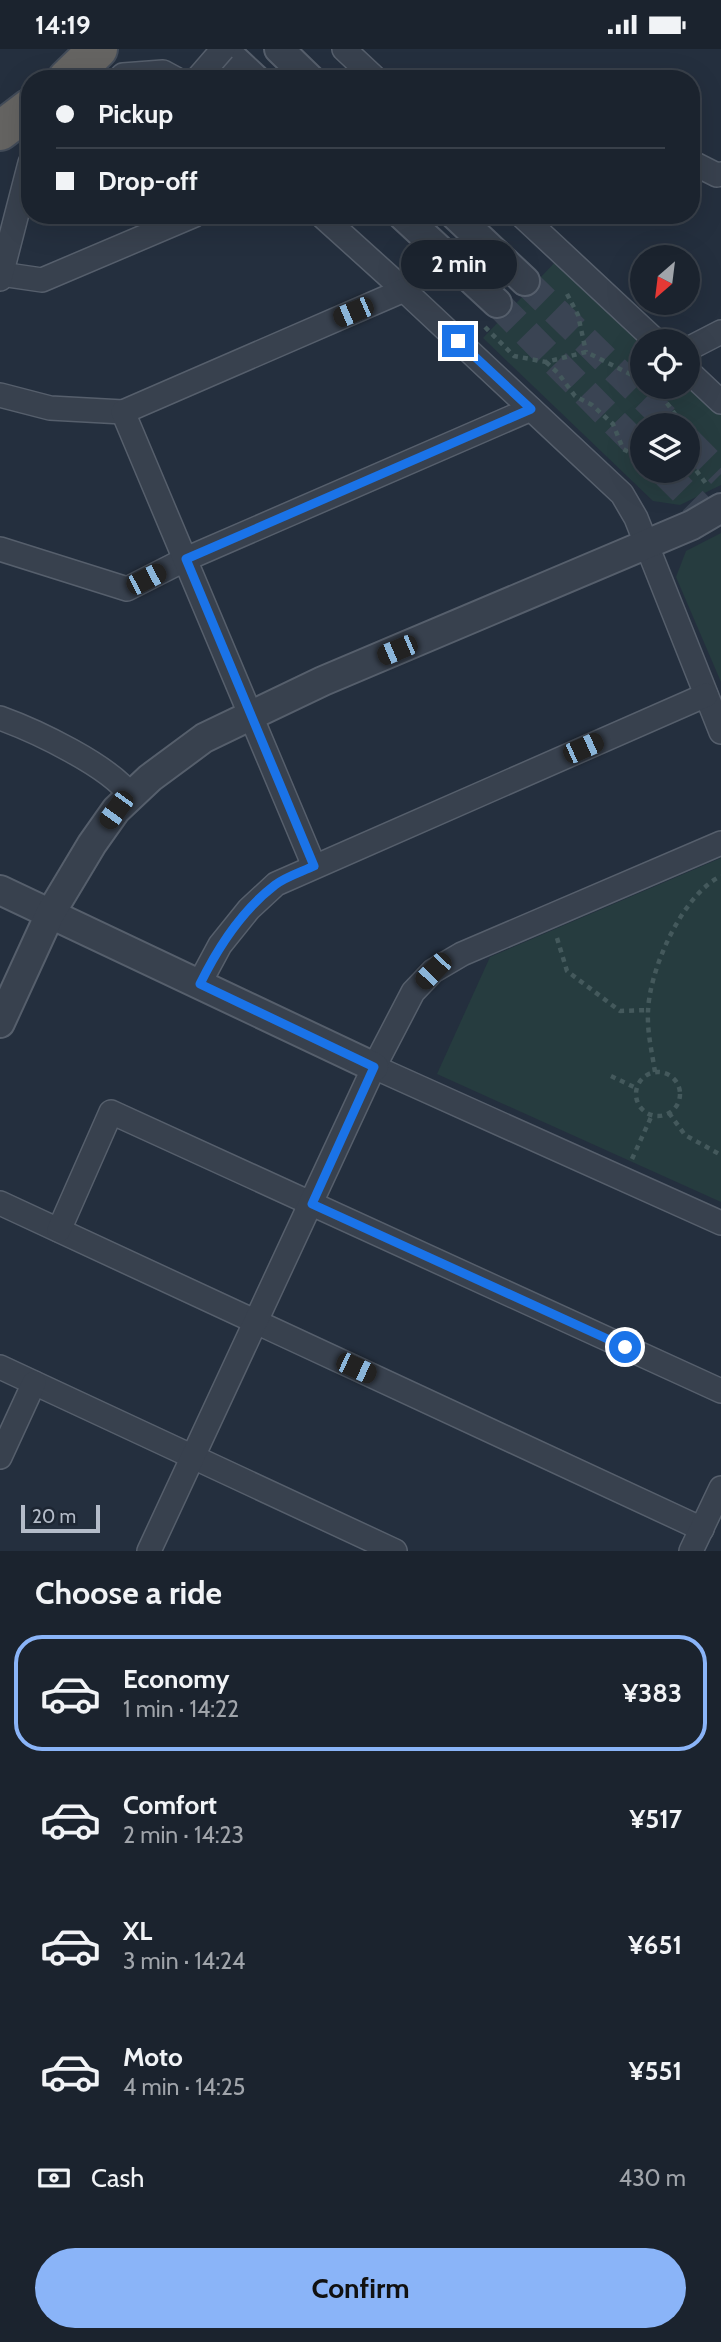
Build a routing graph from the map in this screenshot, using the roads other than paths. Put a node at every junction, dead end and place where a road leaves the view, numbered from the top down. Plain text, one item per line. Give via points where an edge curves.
1 (98, 49) edge
2 (223, 49) edge
3 (279, 49) edge
4 (344, 49) edge
5 (76, 70) edge
6 (205, 70) edge
7 (245, 70) edge
8 (301, 70) edge
9 (366, 70) edge
10 (21, 115) edge
11 (0, 131) edge
12 (700, 166) edge
13 (721, 174) edge
14 (21, 198) edge
15 (174, 224) edge
16 (331, 224) edge
17 (410, 224) edge
18 (465, 224) edge
19 (531, 224) edge
20 (1, 276) edge
21 (525, 281) tunnel mouth
22 (404, 290) junction
23 (488, 312) tunnel mouth
24 (643, 329) edge
25 (721, 332) edge
26 (700, 343) edge
27 (700, 382) edge
28 (0, 395) edge
29 (721, 402) edge
30 (531, 409) junction
31 (123, 412) junction
32 (718, 501) edge
33 (645, 544) junction
34 (0, 549) edge
35 (186, 559) junction
36 (706, 695) junction
37 (252, 715) junction
38 (0, 717) edge
39 (721, 732) edge
40 (131, 796) junction
41 (721, 843) edge
42 (314, 866) junction
43 (0, 890) edge
44 (50, 914) junction
45 (200, 984) junction
46 (0, 1023) edge
47 (374, 1067) junction
48 (0, 1203) edge
49 (312, 1204) junction
50 (721, 1223) edge
51 (59, 1230) junction
52 (257, 1322) junction
53 (0, 1367) edge
54 (34, 1383) junction
55 (721, 1391) edge
56 (0, 1457) edge
57 (193, 1457) junction
58 (721, 1488) edge
59 (702, 1528) junction
60 (149, 1551) edge
61 (395, 1551) edge
62 (691, 1551) edge

1 - 5 highway
2 - 6 street, bridge
2 - 7 street
3 - 8 street
4 - 9 street
10 - 11 highway
12 - 13 street
14 - 20 street
15 - 20 street via 42,280
16 - 22 street
17 - 23 street
18 - 21 street
19 - 24 street
22 - 30 street
22 - 31 street
25 - 26 street
27 - 29 street
28 - 31 street via 50,408
30 - 33 street via 622,494
30 - 35 street
31 - 35 street
32 - 33 street via 692,525
33 - 36 street
33 - 37 street
34 - 35 street via 127,589
35 - 37 street
36 - 39 street
36 - 42 street
37 - 40 street via 204,738
37 - 42 street
38 - 40 street via 85,759
40 - 44 street via 92,844
41 - 47 street via 462,954 433,971 413,992
42 - 45 street via 276,884 249,909 220,945
43 - 44 street
44 - 45 street
44 - 46 street
45 - 47 street
47 - 49 street
47 - 50 street
48 - 51 street
49 - 51 street via 111,1112
49 - 52 street
49 - 55 street
51 - 52 street
52 - 57 street
52 - 59 street
53 - 54 street
54 - 56 street
54 - 57 street
57 - 60 street
57 - 61 street
58 - 59 street
59 - 62 street

